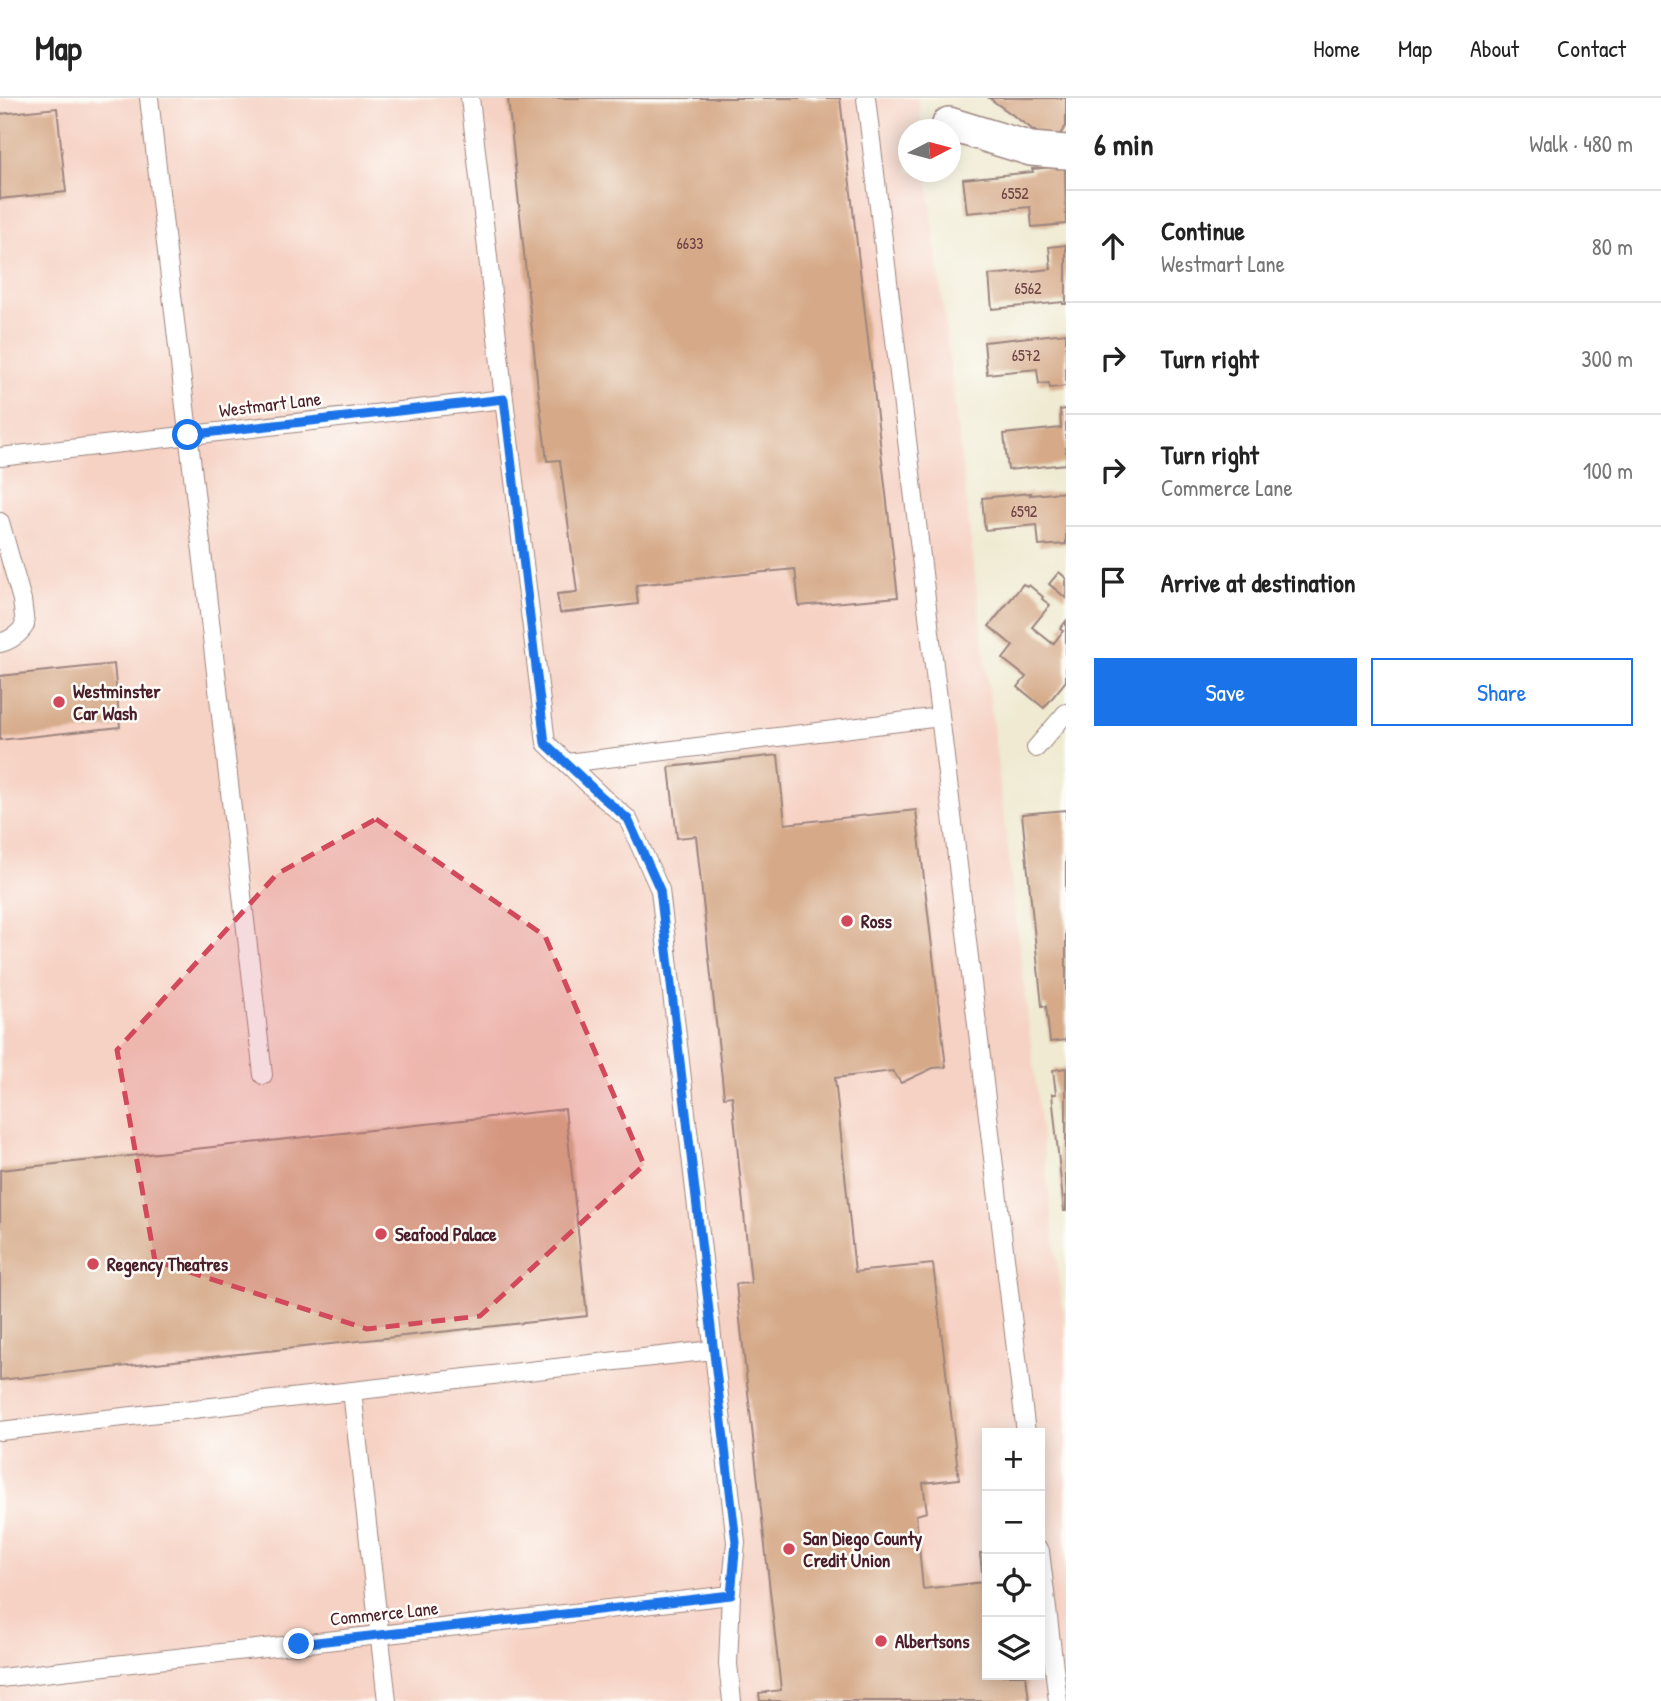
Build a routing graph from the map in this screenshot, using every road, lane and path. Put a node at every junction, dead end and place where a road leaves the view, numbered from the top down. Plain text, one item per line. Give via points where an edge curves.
1 (149, 98) edge
2 (470, 98) edge
3 (866, 98) edge
4 (961, 128) edge
5 (1066, 152) edge
6 (504, 399) junction
7 (188, 435) junction
8 (0, 457) edge
9 (0, 522) edge
10 (0, 643) edge
11 (1066, 713) edge
12 (940, 717) junction
13 (1036, 748) dead end
14 (567, 762) junction
15 (263, 1075) dead end
16 (713, 1350) junction
17 (352, 1391) junction
18 (1025, 1428) edge
19 (0, 1431) edge
20 (1040, 1554) edge
21 (731, 1595) junction
22 (380, 1634) junction
23 (0, 1678) edge
24 (387, 1701) edge
25 (732, 1701) edge
26 (1058, 1701) edge

1 - 7 lane
2 - 6 lane
3 - 12 lane
4 - 5 street via 1031,149
6 - 7 lane, Westmart Lane
6 - 14 lane via 545,743
7 - 8 lane, Westmart Lane
7 - 15 lane
9 - 10 lane via 26,625
11 - 13 lane
12 - 14 lane
12 - 18 lane
14 - 16 lane via 628,819 660,890
16 - 17 lane
16 - 21 lane via 736,1542
17 - 19 lane
17 - 22 lane
20 - 26 lane
21 - 22 lane, Commerce Lane
21 - 25 lane via 728,1664
22 - 23 lane, Commerce Lane
22 - 24 lane

